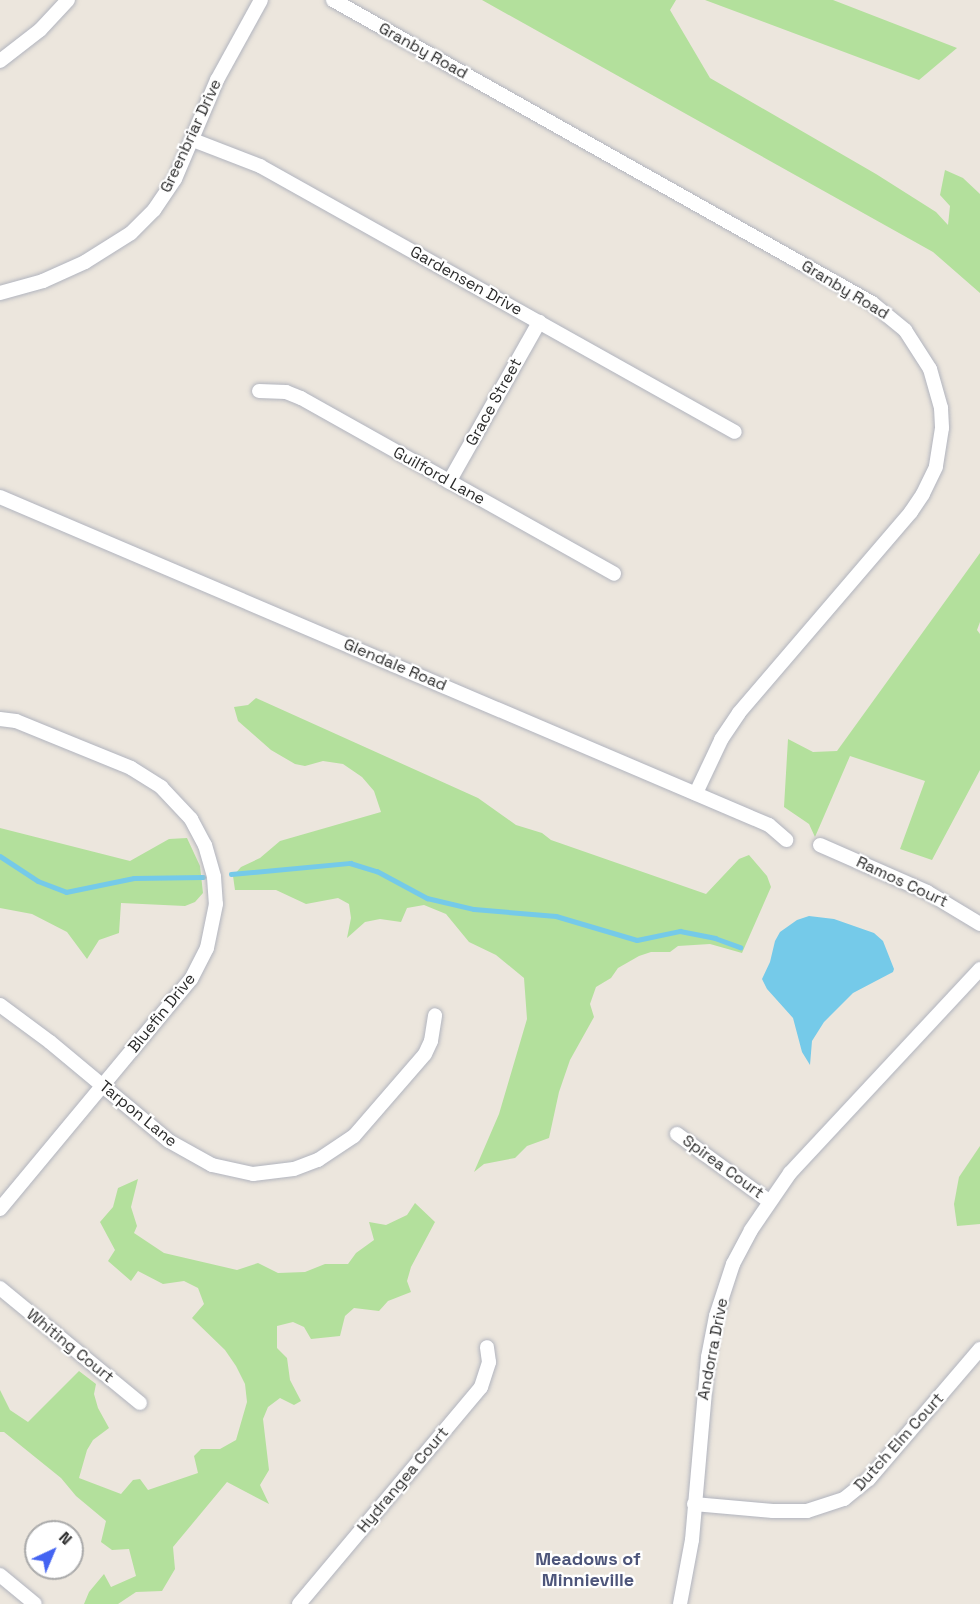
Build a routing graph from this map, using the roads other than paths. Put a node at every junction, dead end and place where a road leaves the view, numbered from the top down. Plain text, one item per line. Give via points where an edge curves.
1 (68, 0) edge
2 (261, 0) edge
3 (333, 0) edge
4 (0, 61) edge
5 (193, 140) junction
6 (0, 293) edge
7 (539, 322) junction
8 (260, 392) dead end
9 (735, 432) dead end
10 (449, 482) junction
11 (0, 497) edge
12 (614, 574) dead end
13 (0, 719) edge
14 (696, 793) junction
15 (786, 840) dead end
16 (820, 845) dead end
17 (980, 924) edge
18 (980, 969) edge
19 (0, 1005) edge
20 (435, 1015) dead end
21 (102, 1086) junction
22 (677, 1134) dead end
23 (769, 1201) junction
24 (0, 1209) edge
25 (0, 1288) edge
26 (487, 1347) dead end
27 (980, 1349) edge
28 (140, 1403) dead end
29 (694, 1503) junction
30 (0, 1575) edge
31 (35, 1604) edge
32 (299, 1604) edge
33 (680, 1604) edge

1 - 4 street via 40,30
2 - 5 street, Greenbriar Drive via 217,80
3 - 14 street, Granby Road via 872,303 905,330 930,369 941,408 942,428 936,467 923,494 740,713 721,740
5 - 6 street, Greenbriar Drive via 169,189 131,233 70,270
5 - 7 street, Gardensen Drive via 260,166
7 - 9 street, Gardensen Drive
7 - 10 street, Grace Street
8 - 10 street, Guilford Lane via 286,392 301,398
10 - 12 street, Guilford Lane
11 - 14 street, Glendale Road
13 - 21 street, Bluefin Drive via 16,720 152,780 191,819 212,866 216,904 202,960 191,979
14 - 15 street, Glendale Road via 769,825
16 - 17 street, Ramos Court via 927,892
18 - 23 street, Andorra Drive via 790,1173
19 - 21 street, Tarpon Lane
20 - 21 street, Tarpon Lane via 425,1054 366,1124 337,1149 294,1169 253,1174 212,1165 169,1141
21 - 24 street, Bluefin Drive
22 - 23 street, Spirea Court
23 - 29 street, Andorra Drive via 734,1264 716,1316 701,1413
25 - 28 street, Whiting Court
26 - 32 street, Hydrangea Court via 489,1362 481,1387
27 - 29 street, Dutch Elm Court via 869,1479 844,1500 807,1511
29 - 33 street, Andorra Drive
30 - 31 street

